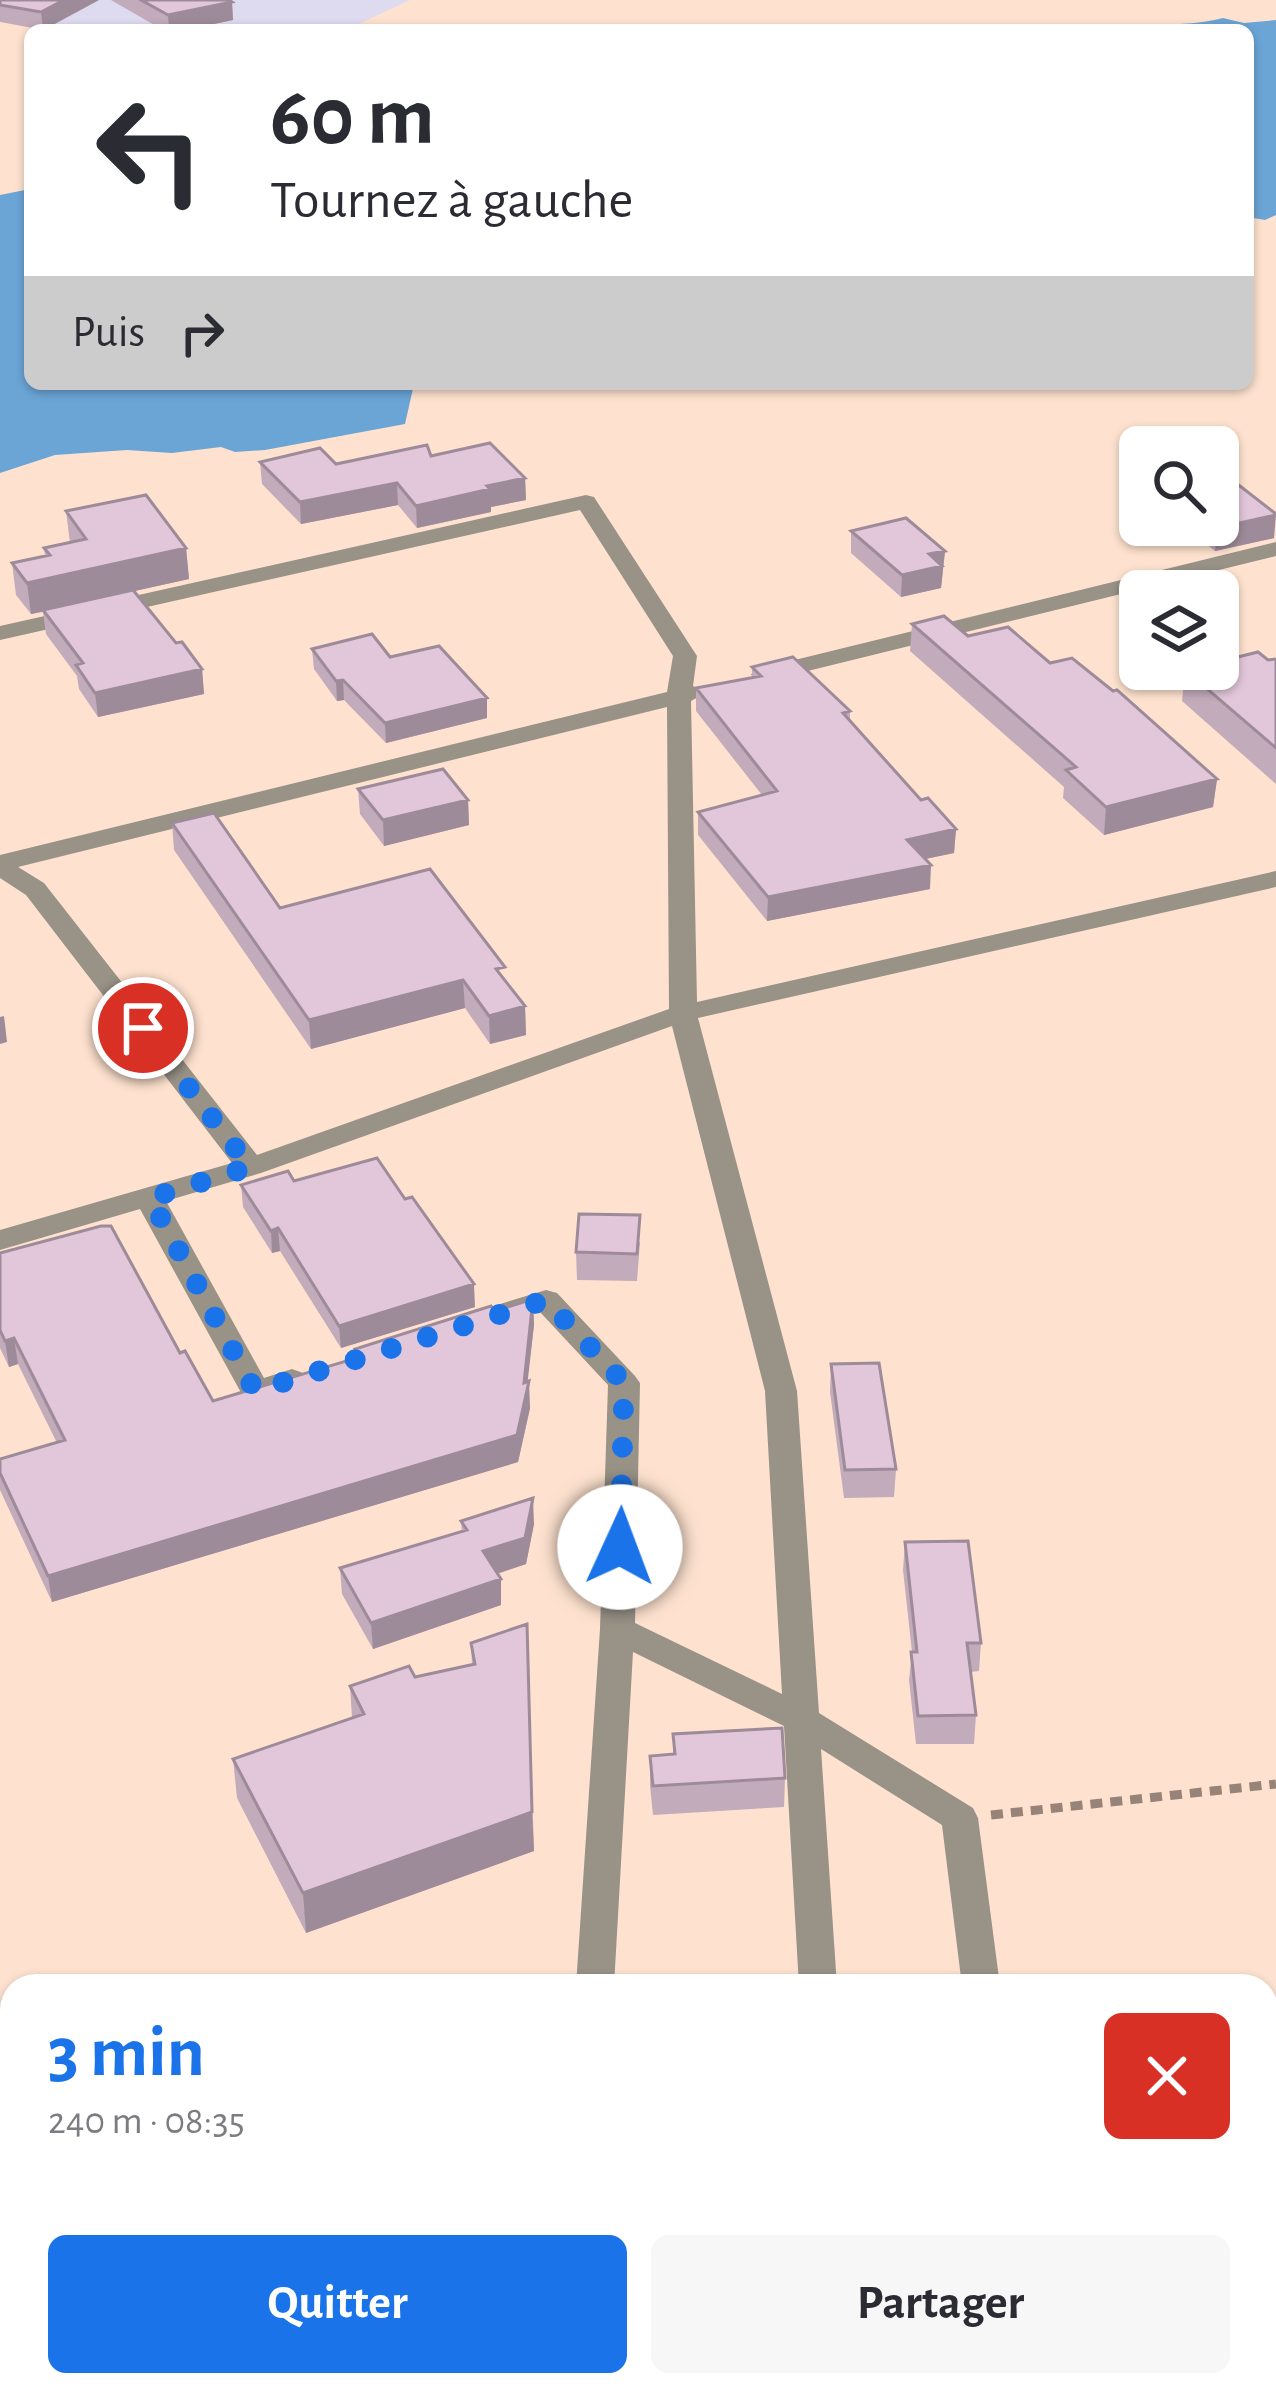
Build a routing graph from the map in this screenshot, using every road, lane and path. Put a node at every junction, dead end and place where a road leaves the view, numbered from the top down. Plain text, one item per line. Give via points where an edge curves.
1 (1276, 549) edge
2 (1249, 556) junction
3 (1276, 580) edge
4 (0, 633) edge
5 (679, 696) junction
6 (0, 865) edge
7 (1276, 879) edge
8 (683, 1013) junction
9 (250, 1167) junction
10 (150, 1198) junction
11 (0, 1240) edge
12 (457, 1328) edge
13 (322, 1370) edge
14 (617, 1629) junction
15 (800, 1718) junction
16 (1276, 1784) edge
17 (960, 1818) junction
18 (596, 1974) edge
19 (817, 1974) edge
20 (980, 1974) edge

1 - 2 street
2 - 3 street
2 - 5 street
4 - 5 street via 586,502 685,656
5 - 6 street
5 - 8 street
6 - 9 street via 35,889
7 - 8 street
8 - 9 street
8 - 15 street via 781,1390
9 - 10 street
10 - 11 street
10 - 13 street via 255,1391
12 - 14 street via 546,1300 624,1383
14 - 15 street
14 - 18 street
15 - 17 street
15 - 19 street
16 - 17 path
17 - 20 street

